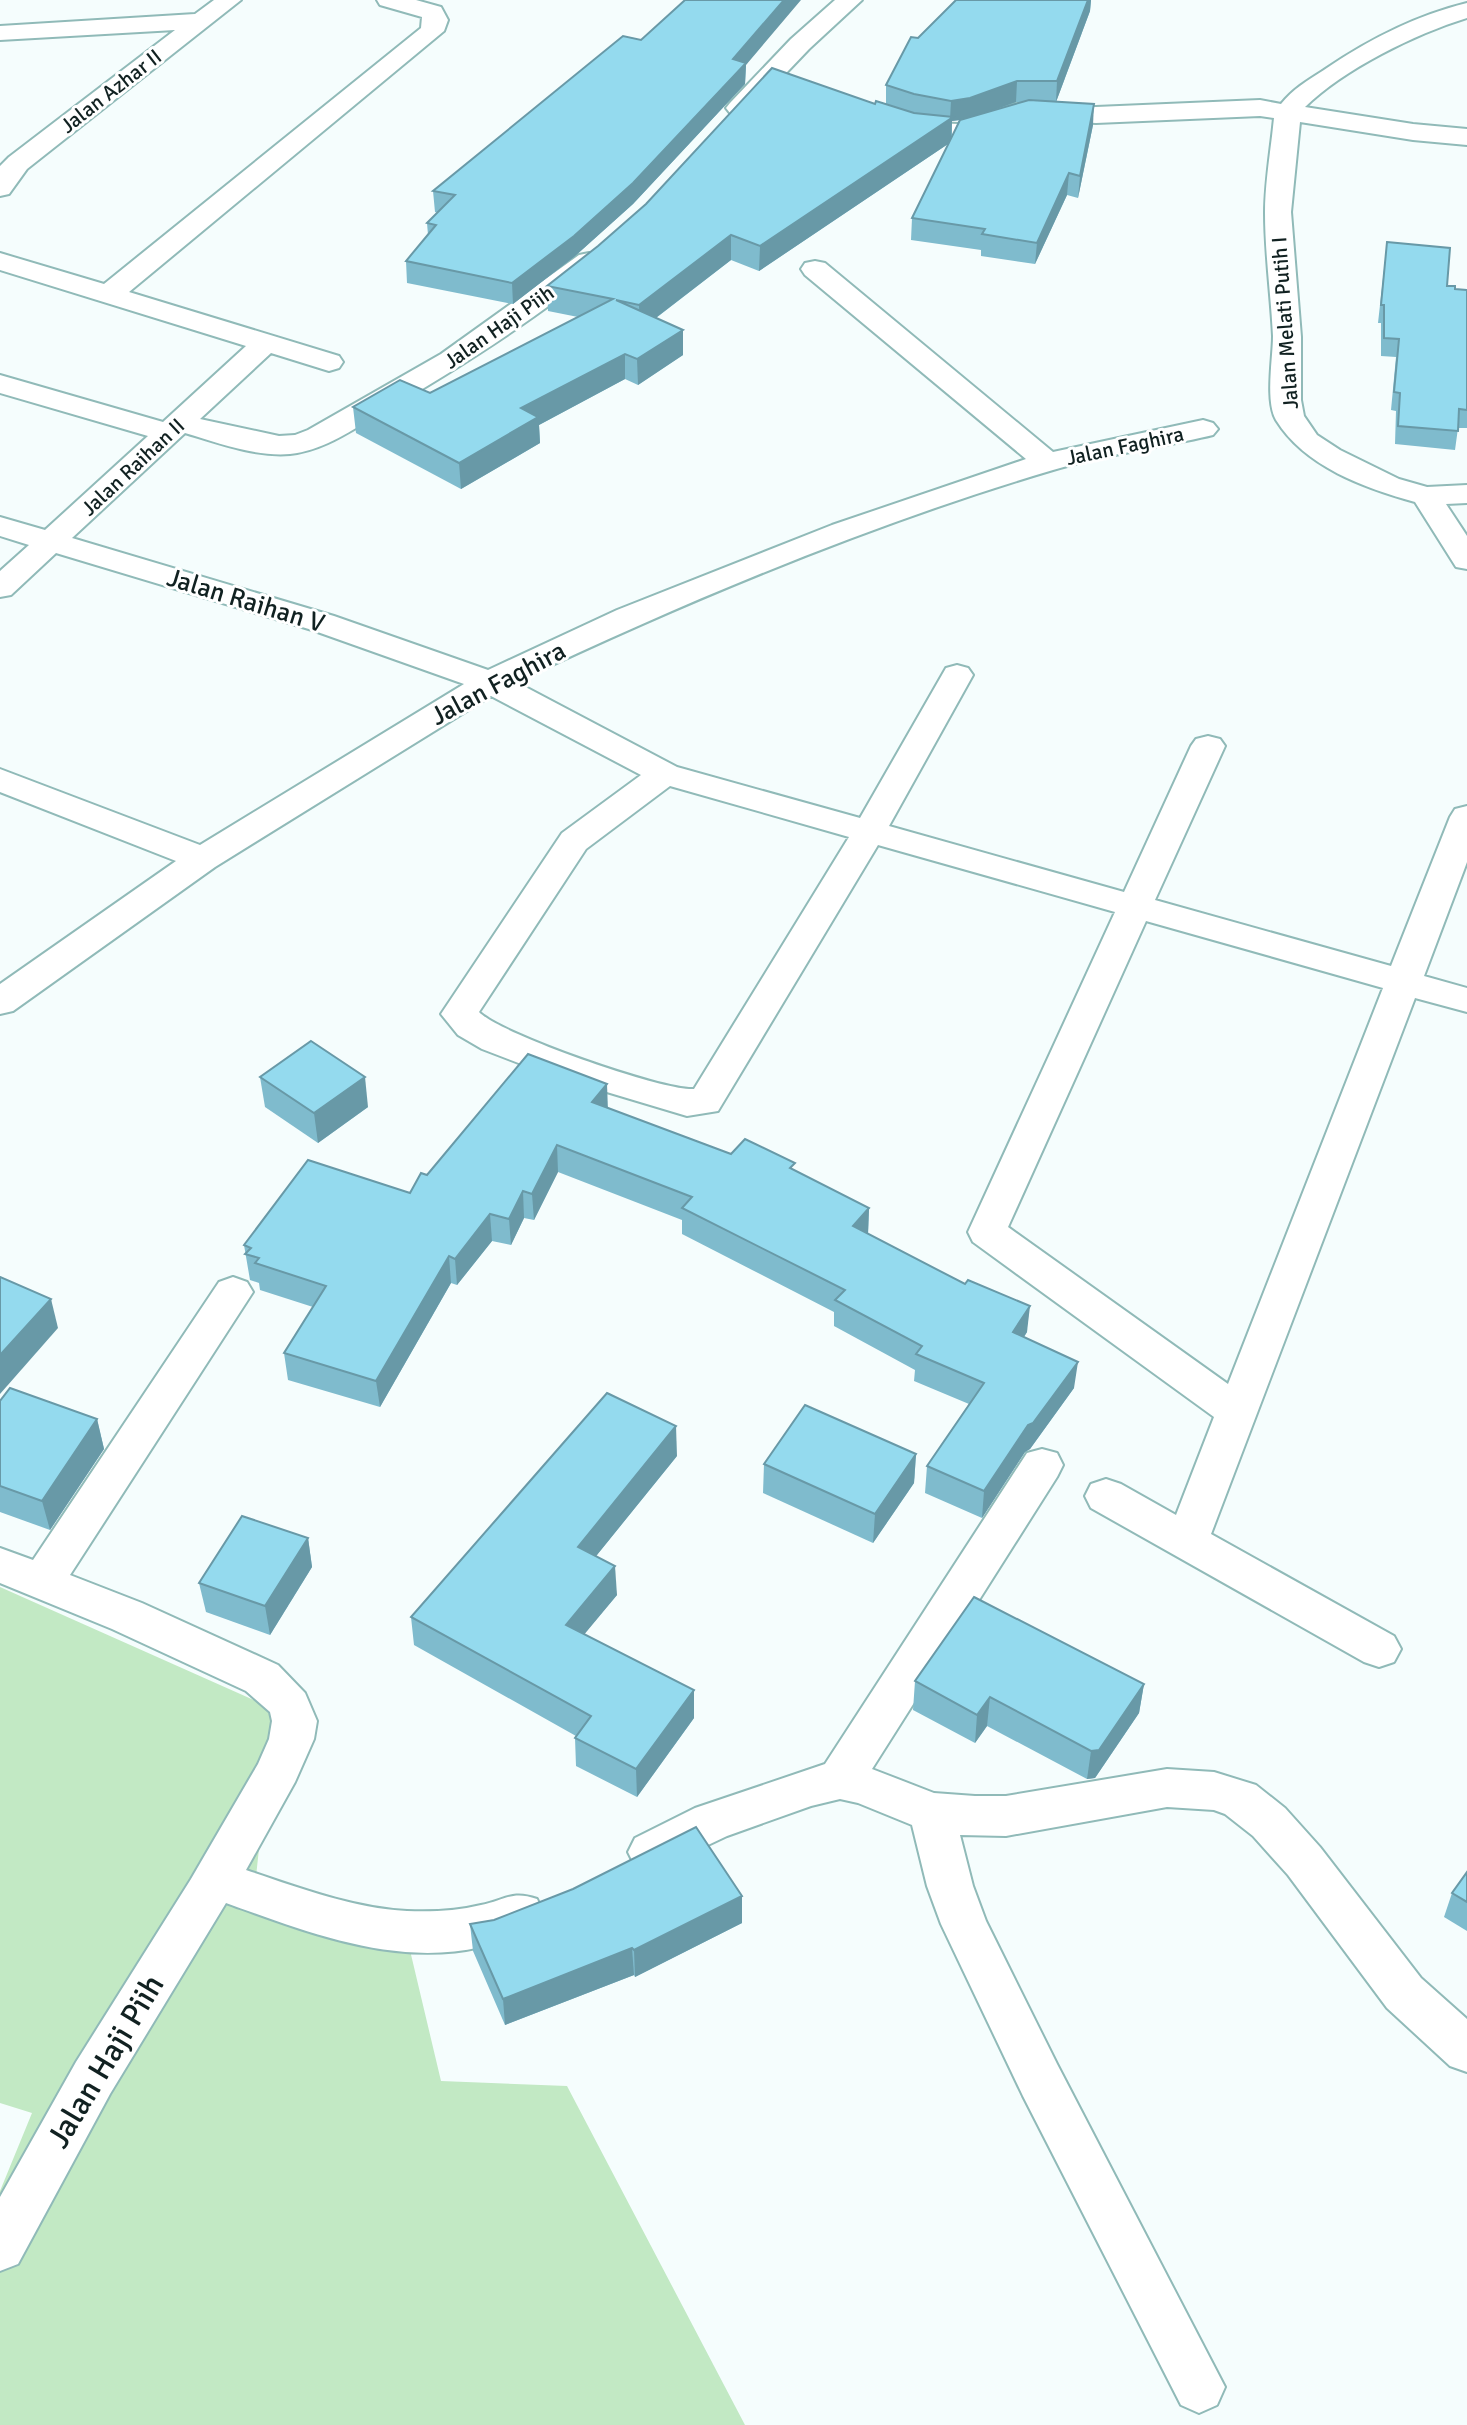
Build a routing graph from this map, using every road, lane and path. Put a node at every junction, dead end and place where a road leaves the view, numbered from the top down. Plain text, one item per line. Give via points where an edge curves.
1 (229, 0) edge
2 (389, 0) edge
3 (850, 0) edge
4 (1467, 10) edge
5 (201, 21) junction
6 (0, 33) edge
7 (1288, 111) junction
8 (880, 113) edge
9 (720, 129) edge
10 (1467, 137) edge
11 (0, 188) edge
12 (611, 242) edge
13 (0, 261) edge
14 (815, 269) dead end
15 (110, 293) junction
16 (265, 344) junction
17 (329, 362) dead end
18 (0, 384) edge
19 (174, 428) junction
20 (1203, 429) dead end
21 (1047, 462) junction
22 (1467, 494) edge
23 (1426, 496) junction
24 (0, 526) edge
25 (53, 542) junction
26 (1467, 560) edge
27 (0, 589) edge
28 (957, 675) dead end
29 (490, 682) junction
30 (1208, 746) dead end
31 (665, 774) junction
32 (0, 780) edge
33 (1467, 817) edge
34 (869, 832) junction
35 (203, 859) junction
36 (1135, 906) junction
37 (1403, 982) junction
38 (1467, 1000) edge
39 (0, 1002) edge
40 (233, 1292) dead end
41 (1237, 1412) junction
42 (1042, 1465) dead end
43 (1106, 1496) dead end
44 (1187, 1541) junction
45 (0, 1565) edge
46 (42, 1582) junction
47 (1379, 1649) dead end
48 (840, 1780) junction
49 (932, 1813) junction
50 (618, 1869) edge
51 (217, 1880) junction
52 (558, 1899) edge
53 (1467, 2050) edge
54 (0, 2247) edge
55 (1199, 2387) dead end

1 - 5 street, Jalan Azhar II
2 - 15 street via 427,9 436,20 427,36
3 - 9 street via 783,76
4 - 7 street via 1380,43 1303,92
5 - 6 street
5 - 11 street, Jalan Azhar II via 18,163
7 - 8 street via 1242,108 1096,115 1027,111 972,130 951,132 921,128
7 - 10 street
7 - 23 street, Jalan Melati Putih I via 1278,212 1289,417 1307,441 1329,456 1388,485
12 - 19 street, Jalan Haji Piih via 475,346 318,436 288,446
13 - 15 street
14 - 21 street, Jalan Faghira
15 - 16 street
16 - 17 street
16 - 19 street, Jalan Raihan II
18 - 19 street, Jalan Haji Piih
19 - 25 street, Jalan Raihan II
20 - 21 street, Jalan Faghira
21 - 29 street, Jalan Faghira via 830,536 628,617
22 - 23 street, Jalan Melati Putih I
23 - 26 street
24 - 25 street, Jalan Raihan V
25 - 27 street, Jalan Raihan II
25 - 29 street, Jalan Raihan V via 323,622
28 - 34 street
29 - 31 street, Jalan Raihan V
29 - 35 street, Jalan Faghira
30 - 36 street
31 - 34 street, Jalan Raihan V
31 - 34 street via 574,841 459,1014 462,1021 525,1053 687,1103 705,1102
32 - 35 street
33 - 37 street
34 - 36 street, Jalan Raihan V
35 - 39 street, Jalan Faghira
36 - 37 street, Jalan Raihan V
36 - 41 street via 987,1231
37 - 38 street, Jalan Raihan V
37 - 41 street
40 - 46 street
41 - 44 street
42 - 48 street
43 - 44 street
44 - 47 street
45 - 46 street
46 - 51 street, Jalan Haji Piih via 262,1678 281,1692 291,1708 295,1726 287,1753
48 - 49 street
48 - 50 street via 690,1832
49 - 53 street via 1006,1816 1167,1788 1203,1790 1240,1800 1269,1822 1304,1861 1404,1993
49 - 55 street via 964,1924
51 - 52 street via 351,1925 424,1935 496,1924
51 - 54 street, Jalan Haji Piih via 95,2074

